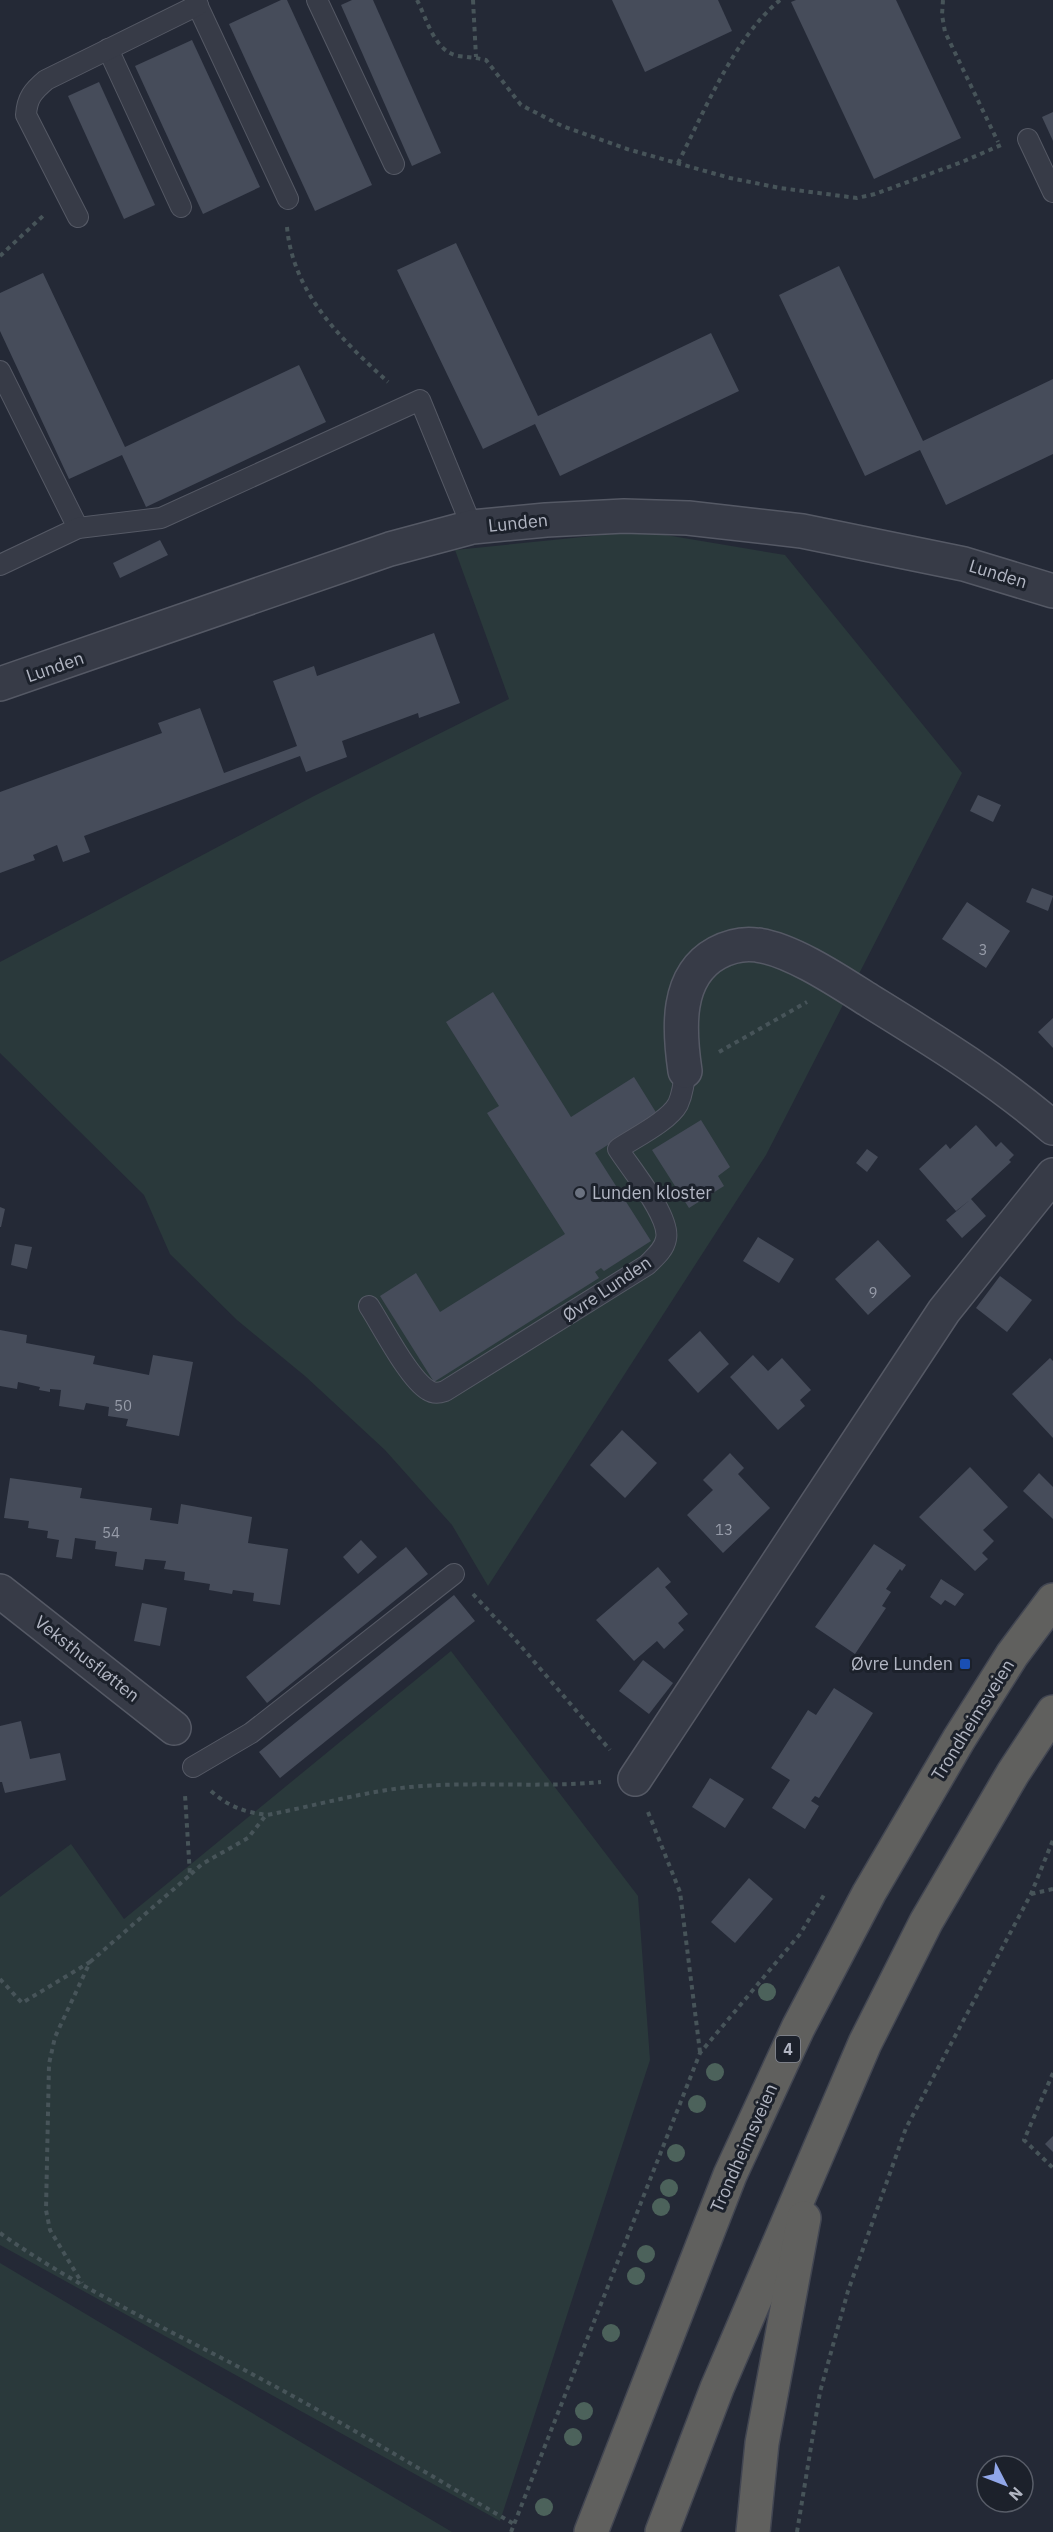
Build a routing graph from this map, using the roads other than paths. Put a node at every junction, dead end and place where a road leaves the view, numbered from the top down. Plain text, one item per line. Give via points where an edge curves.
1 (316, 0) edge
2 (196, 3) edge
3 (108, 49) junction
4 (1028, 139) road end
5 (394, 164) dead end
6 (1053, 192) edge
7 (288, 199) dead end
8 (181, 207) dead end
9 (78, 217) dead end
10 (0, 371) edge
11 (472, 527) junction
12 (78, 528) junction
13 (0, 565) edge
14 (1053, 591) edge
15 (0, 684) edge
16 (685, 1071) joint
17 (1053, 1128) edge
18 (1053, 1175) edge
19 (369, 1306) dead end
20 (454, 1574) road end
21 (0, 1591) edge
22 (1053, 1600) edge
23 (1053, 1713) edge
24 (174, 1728) dead end
25 (193, 1767) road end
26 (635, 1779) road end
27 (814, 2160) junction
28 (591, 2532) edge
29 (662, 2532) edge
30 (753, 2532) edge

1 - 5 lane
2 - 3 lane
2 - 7 lane
3 - 8 lane
3 - 9 lane via 46,80 27,102 26,115
4 - 6 lane
10 - 12 lane
11 - 12 lane via 420,400 161,518
11 - 14 street, Lunden via 624,516 688,518 802,531 879,545 964,564
11 - 15 street, Lunden via 390,549
12 - 13 lane
16 - 17 street, Øvre Lunden via 680,1038 685,996 700,966 710,957 739,945 756,945 789,956 841,983 951,1052
16 - 19 lane, Øvre Lunden via 677,1106 618,1149 666,1227 663,1247 647,1265 437,1393 414,1376
18 - 26 street via 944,1311
20 - 25 lane via 251,1733
21 - 24 street, Veksthusfløtten
22 - 28 highway, Trondheimsveien / 4 via 1012,1655 959,1739 869,1893 798,2028 730,2175
23 - 27 highway via 1013,1773 926,1922 865,2043
27 - 29 highway via 717,2388
27 - 30 highway via 762,2443

